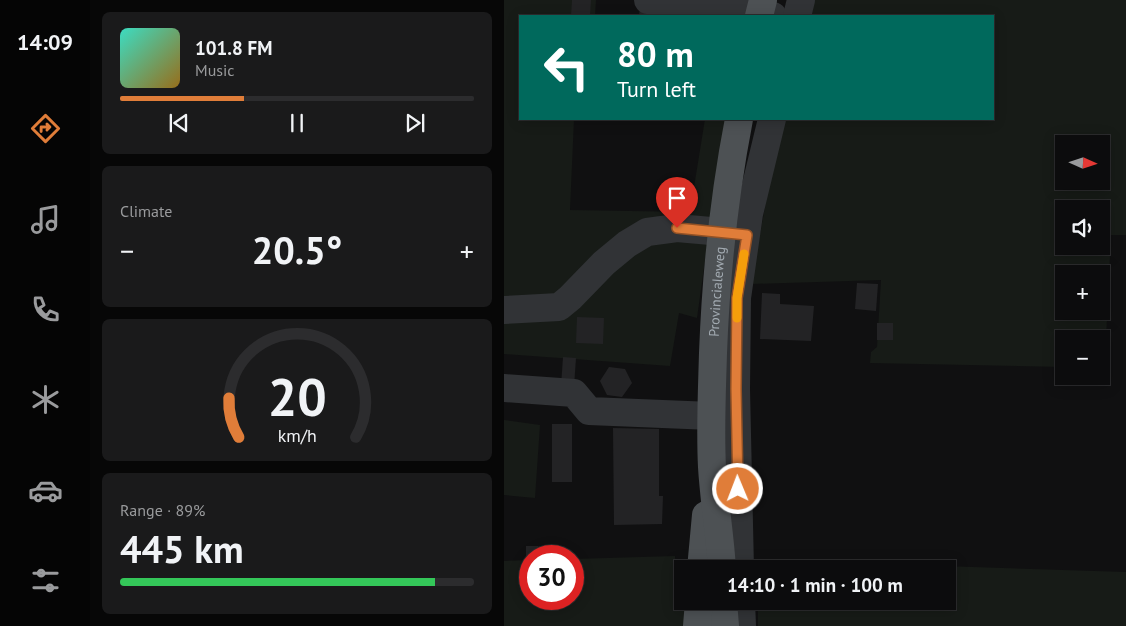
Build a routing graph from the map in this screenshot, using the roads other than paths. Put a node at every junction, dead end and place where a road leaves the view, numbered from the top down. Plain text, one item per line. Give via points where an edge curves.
1 (648, 0) edge
2 (801, 0) edge
3 (764, 11) edge
4 (797, 15) edge
5 (739, 120) edge
6 (772, 120) edge
7 (734, 233) junction
8 (504, 310) edge
9 (504, 388) edge
10 (712, 416) junction
11 (712, 467) junction
12 (702, 560) edge
13 (721, 560) edge
14 (740, 560) edge
15 (698, 610) edge
16 (724, 610) edge
17 (741, 610) edge
18 (697, 626) edge
19 (725, 626) edge
20 (742, 626) edge

1 - 3 street
2 - 4 street
5 - 7 main road, Provincialeweg via 730,166
6 - 7 street, Provincialeweg via 749,214
7 - 8 street via 677,228 647,232 604,263 559,306
7 - 10 main road, Provincialeweg via 715,306
7 - 14 street, Provincialeweg
9 - 10 street via 574,393 589,411
10 - 11 main road, Provincialeweg
11 - 12 main road, Provincialeweg
11 - 13 main road, Provincialeweg
15 - 18 main road
16 - 19 main road
17 - 20 street

